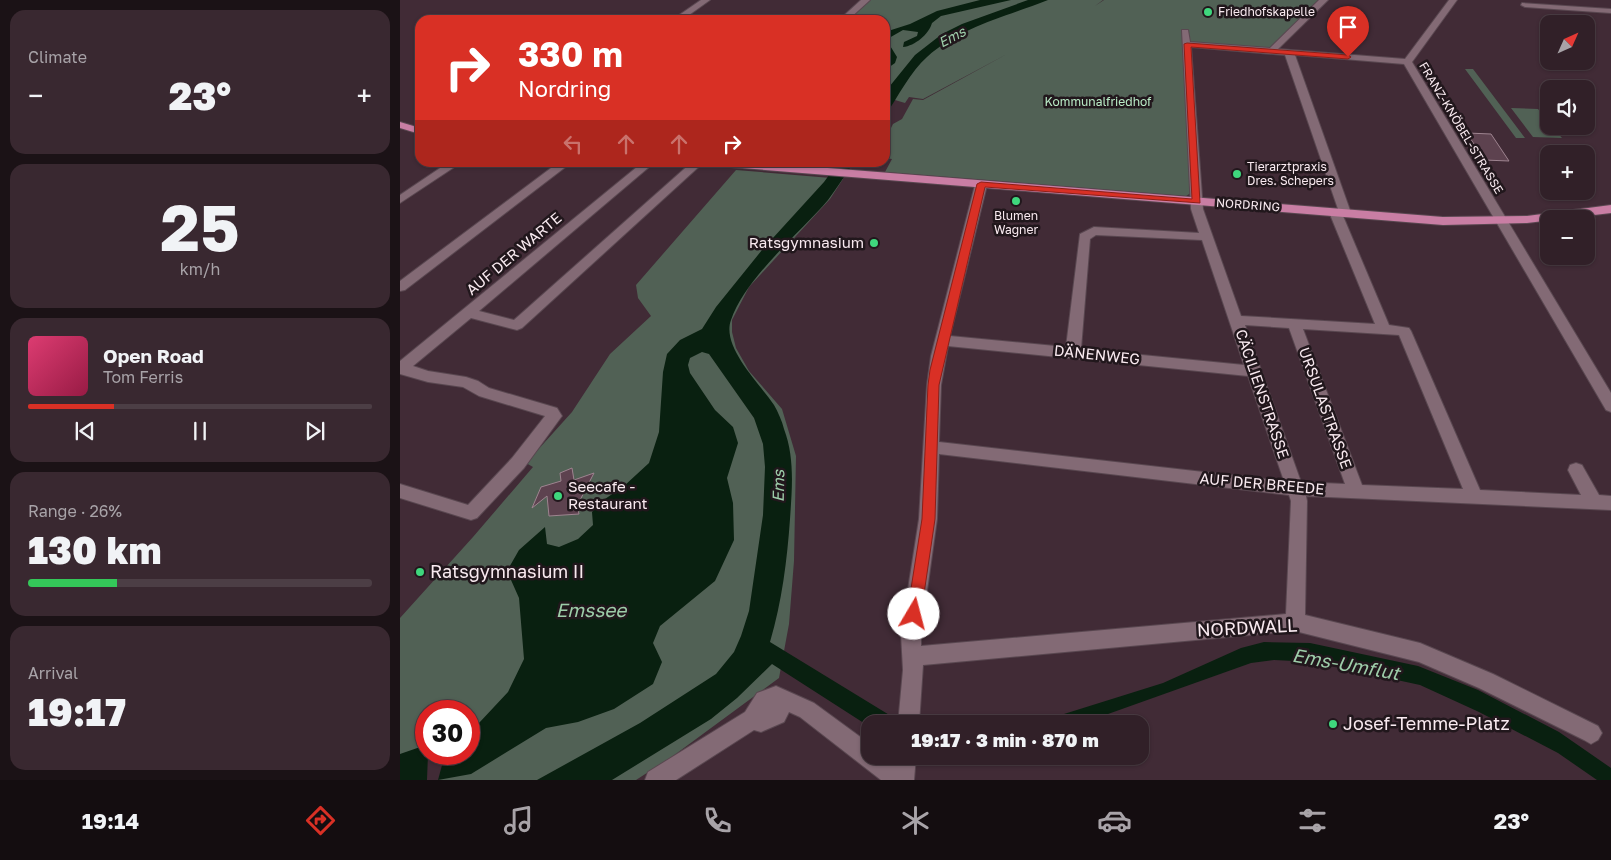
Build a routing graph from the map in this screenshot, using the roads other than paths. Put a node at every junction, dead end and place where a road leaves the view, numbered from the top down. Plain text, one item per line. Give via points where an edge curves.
1 (706, 0) edge
2 (866, 0) edge
3 (1324, 0) edge
4 (1453, 0) edge
5 (1525, 5) dead end
6 (1611, 11) edge
7 (684, 15) edge
8 (849, 15) edge
9 (1185, 32) dead end
10 (1187, 44) junction
11 (1274, 51) junction
12 (1289, 52) junction
13 (1407, 62) junction
14 (400, 125) edge
15 (415, 130) edge
16 (450, 167) edge
17 (560, 167) edge
18 (644, 167) edge
19 (693, 167) edge
20 (762, 167) edge
21 (981, 184) junction
22 (400, 200) edge
23 (1197, 202) junction
24 (1611, 209) edge
25 (1340, 213) junction
26 (1503, 221) junction
27 (1206, 237) junction
28 (400, 287) edge
29 (469, 313) junction
30 (1236, 320) junction
31 (1294, 324) junction
32 (1384, 330) junction
33 (942, 340) junction
34 (1073, 353) junction
35 (401, 369) edge
36 (1253, 371) junction
37 (1611, 406) edge
38 (932, 447) junction
39 (1576, 470) dead end
40 (1295, 489) junction
41 (400, 491) edge
42 (1356, 491) junction
43 (1475, 497) junction
44 (1603, 503) edge
45 (1295, 622) junction
46 (913, 656) junction
47 (908, 715) edge
48 (1591, 733) dead end
49 (904, 765) edge
50 (656, 780) edge
51 (895, 780) edge
52 (903, 780) edge

1 - 7 street
2 - 8 street
3 - 11 street
4 - 13 street, FRANZ-KNÖBEL-STRASSE
5 - 6 street
9 - 10 street, CÄCILIENSTRASSE
10 - 11 street
10 - 23 street, CÄCILIENSTRASSE
11 - 12 street
12 - 13 street
12 - 25 street
13 - 26 street, FRANZ-KNÖBEL-STRASSE
14 - 15 main road
16 - 22 street
17 - 28 street
18 - 29 street, AUF DER WARTE
19 - 29 street via 517,325
20 - 21 main road, NORDRING
21 - 23 main road, NORDRING
21 - 33 street
23 - 25 main road, NORDRING
23 - 27 street, CÄCILIENSTRASSE
24 - 26 main road, NORDRING via 1563,217
25 - 26 main road, NORDRING
25 - 32 street
26 - 37 street, FRANZ-KNÖBEL-STRASSE
27 - 30 street, CÄCILIENSTRASSE
27 - 34 street via 1094,231 1084,236
29 - 35 street, AUF DER WARTE
30 - 31 street, URSULASTRASSE
30 - 36 street, CÄCILIENSTRASSE
31 - 32 street, URSULASTRASSE
31 - 42 street, URSULASTRASSE
32 - 43 street, URSULASTRASSE via 1404,331
33 - 34 street, DÄNENWEG
33 - 38 street via 934,385
34 - 36 street, DÄNENWEG
35 - 41 street via 431,377 447,377 484,392 552,412 554,416 518,463 471,512
36 - 40 street, CÄCILIENSTRASSE
38 - 40 street, AUF DER BREEDE
38 - 46 street via 928,519 912,634
39 - 44 street, AUF DER BREEDE
40 - 42 street, AUF DER BREEDE
40 - 45 street, CÄCILIENSTRASSE via 1300,501
42 - 43 street, AUF DER BREEDE
43 - 44 street, AUF DER BREEDE
45 - 46 street, NORDWALL
45 - 48 street, NORDWALL via 1420,653 1486,681
46 - 47 street
49 - 52 street
50 - 51 street via 752,719 761,722 777,715 784,700 807,710 888,771

